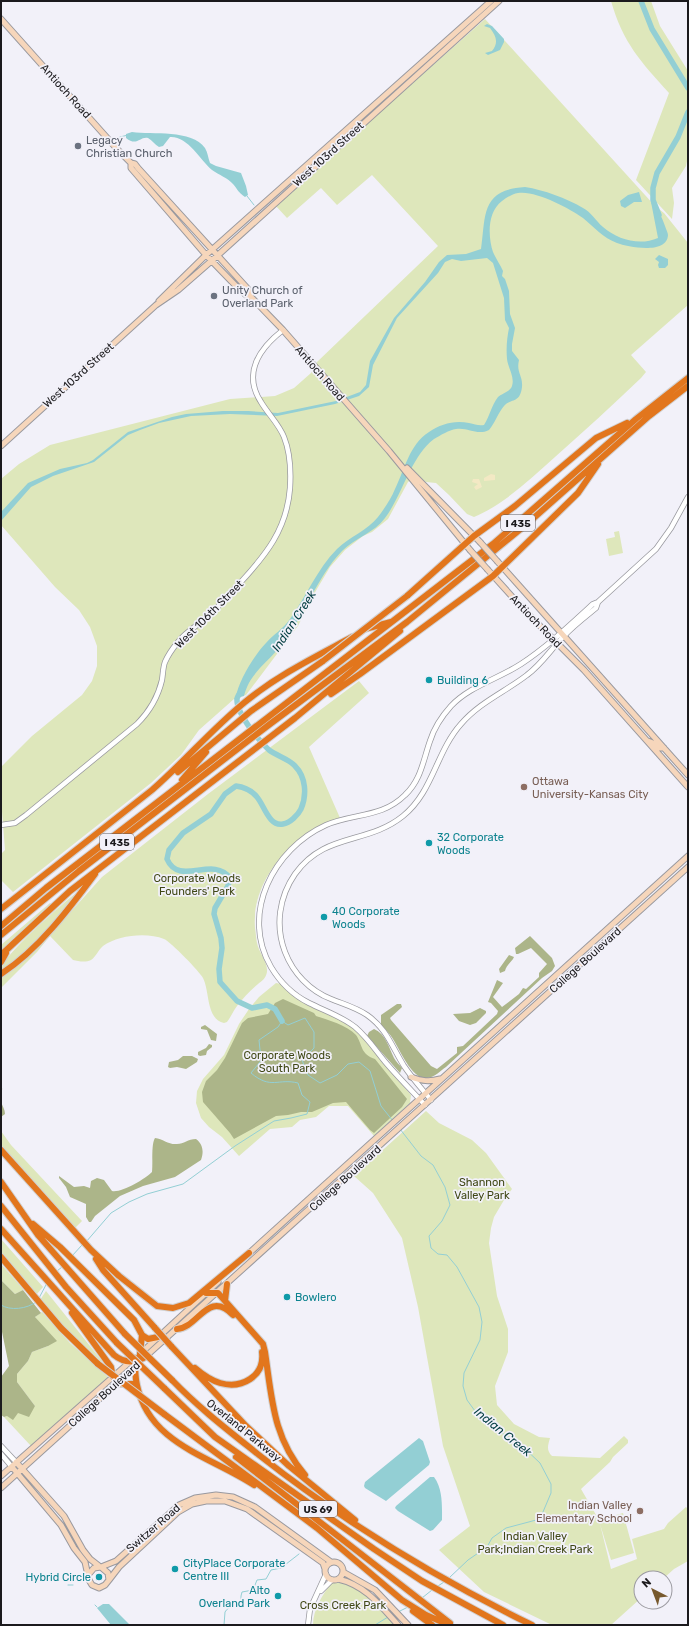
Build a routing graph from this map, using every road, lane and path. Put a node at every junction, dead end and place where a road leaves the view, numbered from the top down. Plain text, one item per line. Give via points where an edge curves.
1 (491, 1) edge
2 (499, 1) edge
3 (1, 19) edge
4 (131, 164) junction
5 (212, 251) junction
6 (206, 255) junction
7 (217, 256) junction
8 (211, 260) junction
9 (165, 294) junction
10 (172, 294) junction
11 (251, 297) junction
12 (156, 305) junction
13 (282, 330) junction
14 (688, 378) edge
15 (688, 386) edge
16 (636, 419) junction
17 (1, 446) edge
18 (605, 454) junction
19 (414, 477) junction
20 (688, 497) edge
21 (474, 536) junction
22 (465, 544) junction
23 (502, 568) junction
24 (493, 576) junction
25 (394, 621) junction
26 (407, 622) junction
27 (562, 635) junction
28 (553, 640) junction
29 (557, 644) junction
30 (295, 718) junction
31 (268, 722) junction
32 (635, 728) junction
33 (223, 736) junction
34 (653, 736) junction
35 (647, 741) junction
36 (664, 748) junction
37 (233, 749) junction
38 (688, 775) edge
39 (688, 787) edge
40 (152, 790) junction
41 (173, 790) junction
42 (3, 825) edge
43 (688, 856) edge
44 (688, 867) edge
45 (100, 868) junction
46 (3, 908) edge
47 (1, 926) edge
48 (1, 935) edge
49 (10, 946) junction
50 (1, 955) edge
51 (1, 962) edge
52 (1, 974) edge
53 (412, 1077) junction
54 (443, 1078) junction
55 (425, 1094) junction
56 (419, 1099) junction
57 (431, 1100) junction
58 (425, 1105) junction
59 (1, 1150) edge
60 (1, 1182) edge
61 (1, 1206) edge
62 (27, 1219) junction
63 (2, 1231) edge
64 (90, 1250) junction
65 (249, 1253) junction
66 (1, 1257) edge
67 (1, 1260) edge
68 (10, 1269) junction
69 (227, 1284) junction
70 (206, 1293) junction
71 (218, 1293) junction
72 (60, 1296) junction
73 (225, 1301) junction
74 (177, 1329) junction
75 (142, 1335) junction
76 (158, 1337) junction
77 (179, 1354) junction
78 (147, 1356) joint
79 (136, 1361) junction
80 (113, 1377) junction
81 (116, 1384) junction
82 (136, 1384) junction
83 (215, 1437) junction
84 (1, 1447) edge
85 (1, 1454) edge
86 (16, 1462) junction
87 (12, 1467) junction
88 (22, 1469) junction
89 (17, 1473) junction
90 (1, 1476) edge
91 (1, 1488) edge
92 (315, 1488) junction
93 (272, 1494) junction
94 (206, 1498) junction
95 (66, 1518) junction
96 (60, 1522) junction
97 (275, 1525) junction
98 (378, 1538) junction
99 (133, 1544) junction
100 (138, 1550) junction
101 (331, 1562) junction
102 (100, 1567) junction
103 (326, 1571) junction
104 (343, 1572) junction
105 (88, 1575) junction
106 (335, 1579) junction
107 (109, 1580) junction
108 (316, 1594) junction
109 (416, 1611) junction
110 (406, 1623) edge
111 (308, 1625) edge
112 (398, 1625) edge
113 (432, 1625) edge
114 (449, 1625) edge
115 (453, 1625) edge
116 (503, 1625) edge
117 (532, 1625) edge

1 - 5 main road, West 103rd Street
2 - 7 main road, West 103rd Street
3 - 4 main road, Antioch Road
4 - 5 main road, Antioch Road via 135,164
4 - 6 main road, Antioch Road via 131,168
5 - 6 main road, West 103rd Street
5 - 7 main road, Antioch Road
6 - 8 main road, Antioch Road
6 - 9 main road, West 103rd Street
7 - 8 main road, West 103rd Street
7 - 11 main road, Antioch Road via 248,288
8 - 10 main road, West 103rd Street
8 - 11 main road, Antioch Road
9 - 10 main road
9 - 12 main road, West 103rd Street
10 - 12 main road, West 103rd Street
11 - 13 main road, Antioch Road
12 - 17 main road, West 103rd Street
13 - 19 main road, Antioch Road
13 - 42 street, West 106th Street via 262,349 254,373 256,393 285,438 289,459 289,500 275,539 263,557 210,614 178,641 164,664 160,687 147,714 131,730 26,815
14 - 16 highway, I 435
15 - 18 highway, I 435 via 648,416
16 - 21 highway via 596,438 515,506
16 - 25 highway, I 435 via 504,535
18 - 23 highway via 578,493
18 - 26 highway, I 435 via 506,541
19 - 21 main road, Antioch Road
19 - 22 main road, Antioch Road
20 - 27 street via 656,549 598,602 596,608
21 - 22 highway
21 - 23 main road, Antioch Road, bridge
22 - 24 main road, Antioch Road, bridge
22 - 33 highway, bridge via 407,596 323,661 264,702
23 - 24 highway
23 - 27 main road, Antioch Road
24 - 28 main road, Antioch Road
24 - 30 highway via 360,674
25 - 31 highway, I 435
25 - 40 highway via 368,627 264,687 211,732
26 - 30 highway via 397,635
26 - 31 highway, I 435
27 - 28 street
27 - 29 street
27 - 34 main road, Antioch Road
28 - 29 main road, Antioch Road
28 - 56 street via 521,664 474,688 452,705 436,727 422,770 406,794 380,811 336,822 310,834 278,864 262,895 259,919 261,940 268,961 278,977 301,998 335,1014 356,1028
29 - 32 main road, Antioch Road via 584,670
29 - 53 street via 527,675 479,707 461,724 444,749 427,788 409,811 381,830 335,843 316,853 298,870 283,897 279,918 280,933 292,967 305,983 319,993 354,1008 374,1021 390,1039
30 - 45 highway
31 - 37 highway, I 435
32 - 34 main road via 648,736
32 - 35 main road, Antioch Road
33 - 40 highway via 162,786
33 - 41 highway
34 - 36 main road, Antioch Road
35 - 36 main road
35 - 39 main road, Antioch Road
36 - 38 main road, Antioch Road
37 - 41 highway, I 435
37 - 48 highway, I 435
40 - 46 highway
41 - 47 highway, I 435
43 - 54 main road, College Boulevard
44 - 57 main road, College Boulevard
45 - 49 highway via 59,900
45 - 52 highway via 33,948
49 - 50 highway
49 - 51 highway
53 - 54 main road via 427,1082
53 - 55 street
54 - 55 main road, College Boulevard
55 - 56 main road, College Boulevard
55 - 57 street
56 - 58 street
56 - 65 main road, College Boulevard
57 - 58 main road, College Boulevard
58 - 69 main road, College Boulevard
59 - 64 highway
60 - 62 highway, Overland Parkway / US 69
61 - 83 highway, Overland Parkway / US 69, bridge via 66,1287 116,1343
62 - 75 highway via 60,1247 134,1320
62 - 98 highway, Overland Parkway / US 69, bridge via 125,1334 203,1411 321,1502
63 - 72 highway
64 - 65 highway via 152,1303 173,1308 189,1303
64 - 77 highway, bridge via 103,1270
65 - 70 main road, College Boulevard
66 - 68 highway
67 - 68 highway
68 - 93 highway, bridge via 71,1338 98,1364
69 - 71 main road, College Boulevard
69 - 73 highway
70 - 71 highway
70 - 76 main road, College Boulevard
71 - 73 highway
71 - 74 main road, College Boulevard
72 - 79 highway via 114,1355 121,1360
72 - 80 highway via 111,1367
73 - 92 highway via 262,1344 273,1410 280,1435 297,1466
74 - 77 highway via 183,1329 207,1309 222,1307 255,1339 262,1351 262,1359 254,1377 234,1385 220,1383 207,1377
74 - 78 main road, College Boulevard
75 - 76 highway via 148,1339
75 - 79 highway
76 - 79 main road, College Boulevard
77 - 92 highway via 246,1426
78 - 79 highway
79 - 80 main road, College Boulevard
79 - 81 main road, College Boulevard
79 - 82 highway
80 - 86 main road, College Boulevard
81 - 82 highway
81 - 88 main road, College Boulevard
82 - 93 highway via 149,1416 166,1435 264,1492
83 - 115 highway
83 - 116 highway, Overland Parkway / US 69 via 380,1553 422,1580
84 - 86 street
85 - 87 street
86 - 87 main road, College Boulevard
86 - 88 main road
87 - 89 main road
87 - 90 main road, College Boulevard
88 - 89 main road, College Boulevard
88 - 95 main road
89 - 91 main road, College Boulevard
89 - 96 main road
92 - 98 highway
93 - 109 highway via 333,1540
94 - 97 main road, Switzer Road via 222,1495 238,1499 255,1507
94 - 99 main road, Switzer Road via 190,1499 175,1508
94 - 100 main road, Switzer Road via 182,1509
95 - 96 main road
95 - 102 main road via 83,1550
96 - 105 main road via 85,1562
97 - 101 main road, Switzer Road
97 - 103 main road, Switzer Road via 323,1563
98 - 117 highway, Overland Parkway / US 69 via 458,1587
99 - 100 main road
99 - 102 main road, Switzer Road via 113,1564
100 - 107 main road, Switzer Road
101 - 103 main road
101 - 104 main road, Switzer Road via 339,1563
102 - 105 main road via 94,1568
102 - 107 main road via 108,1572
103 - 106 main road, Switzer Road
103 - 108 street
104 - 106 main road
104 - 110 main road, Switzer Road via 375,1590
105 - 107 main road via 90,1583 95,1587 102,1587
106 - 108 street
106 - 112 main road, Switzer Road via 366,1591
108 - 111 street via 310,1609
109 - 113 highway
109 - 114 highway

